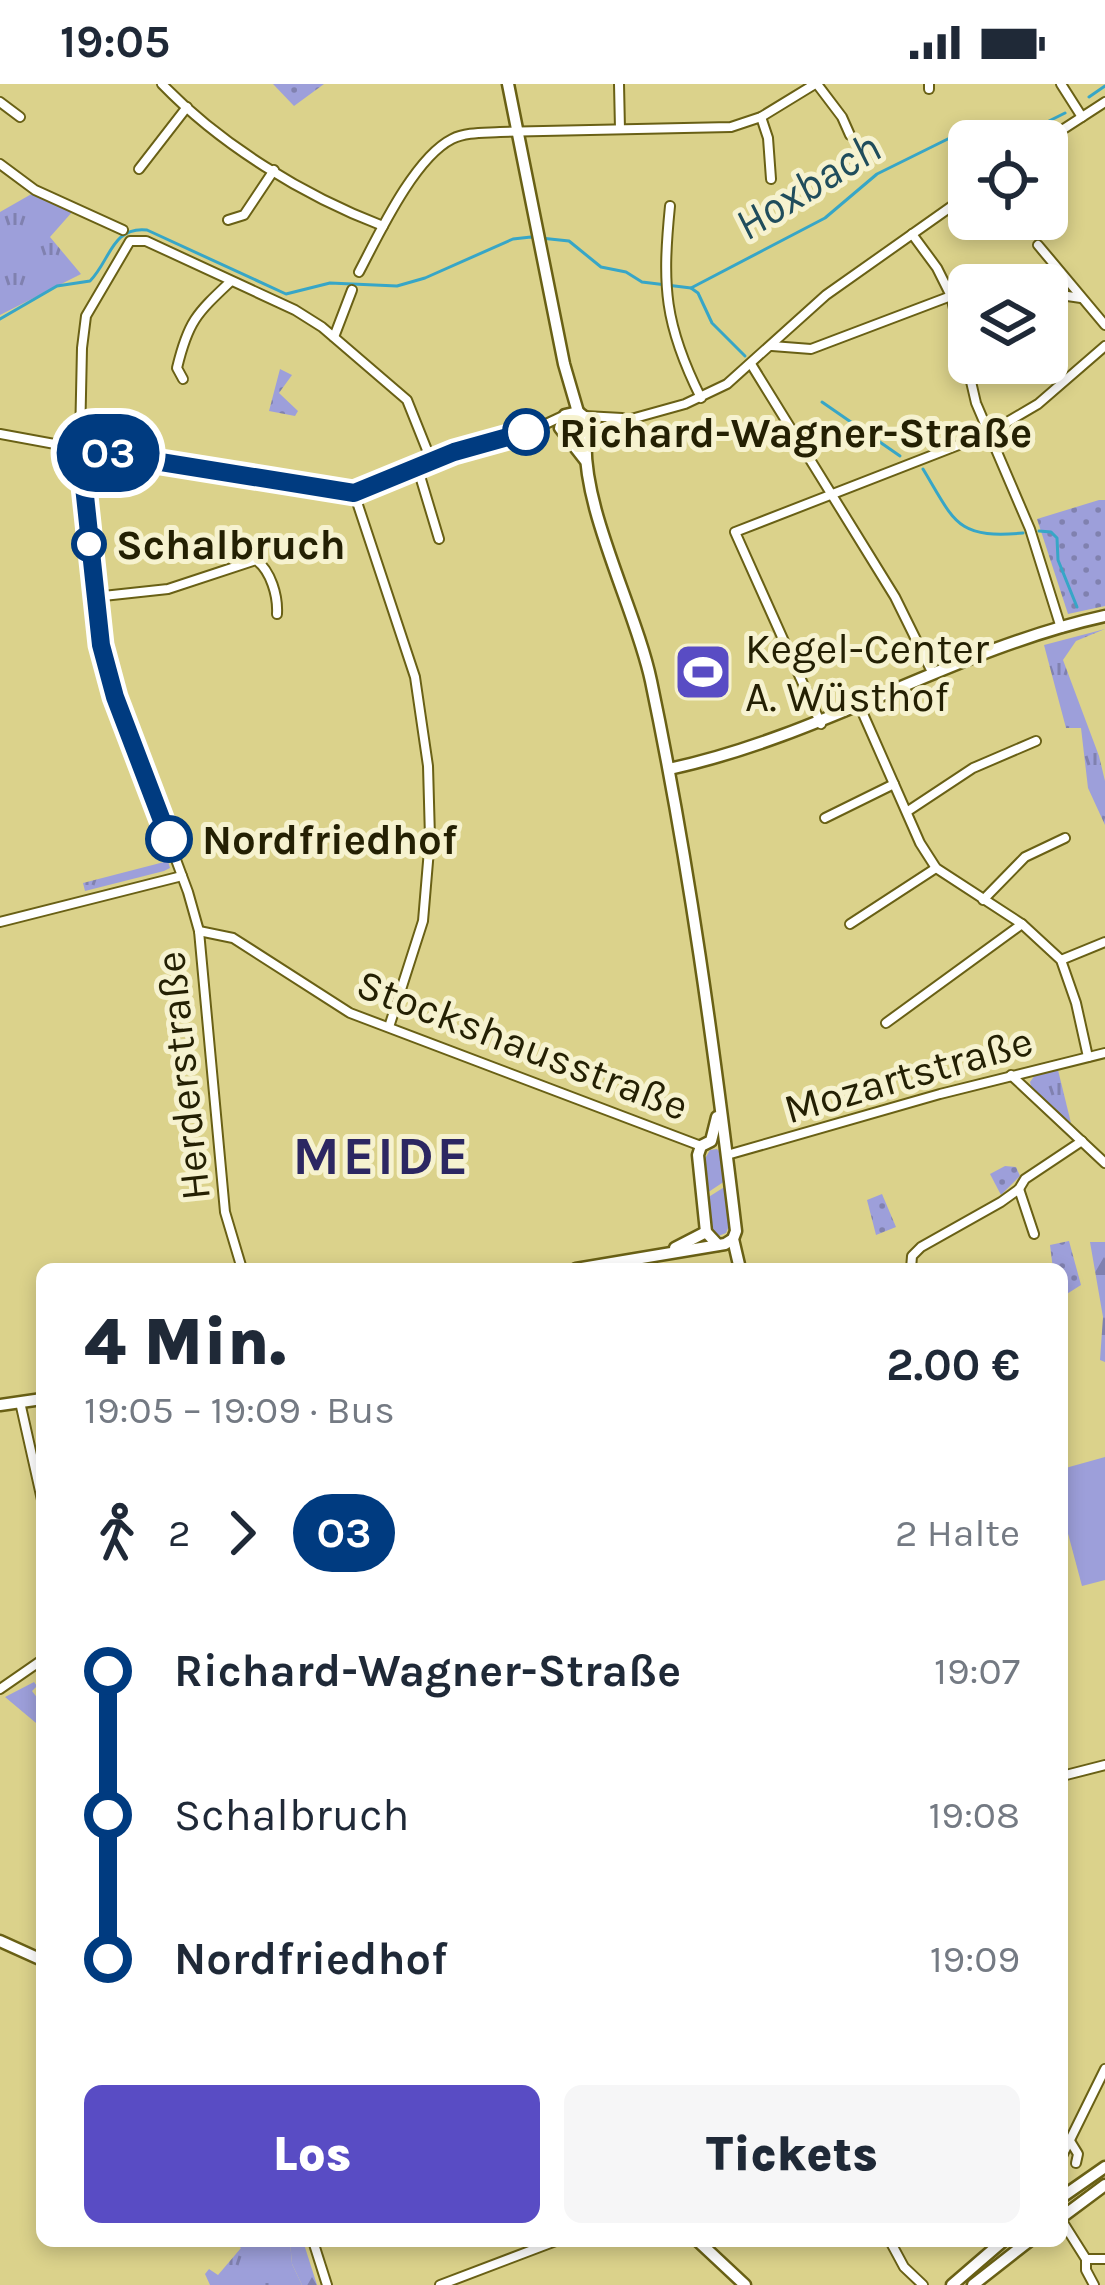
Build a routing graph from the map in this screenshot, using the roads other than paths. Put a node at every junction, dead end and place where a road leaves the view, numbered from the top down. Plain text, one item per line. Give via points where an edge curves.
1 (162, 84) edge
2 (508, 84) edge
3 (619, 84) edge
4 (816, 84) edge
5 (1061, 84) edge
6 (0, 102) edge
7 (1105, 102) edge
8 (187, 107) junction
9 (20, 116) dead end
10 (761, 116) junction
11 (1082, 117) junction
12 (1068, 126) edge
13 (620, 129) junction
14 (517, 132) junction
15 (850, 134) dead end
16 (0, 164) edge
17 (140, 169) dead end
18 (274, 170) junction
19 (771, 178) dead end
20 (670, 206) dead end
21 (948, 209) edge
22 (228, 220) dead end
23 (383, 226) junction
24 (123, 230) dead end
25 (912, 234) junction
26 (1038, 245) dead end
27 (359, 272) dead end
28 (230, 282) junction
29 (352, 290) dead end
30 (948, 290) edge
31 (1068, 296) edge
32 (948, 297) edge
33 (1082, 298) junction
34 (1105, 325) edge
35 (334, 338) junction
36 (771, 346) junction
37 (1105, 346) edge
38 (751, 364) junction
39 (183, 379) dead end
40 (971, 384) edge
41 (701, 398) junction
42 (574, 414) junction
43 (624, 418) junction
44 (535, 429) junction
45 (561, 432) junction
46 (587, 433) junction
47 (0, 434) edge
48 (987, 434) junction
49 (572, 441) junction
50 (80, 449) junction
51 (431, 460) junction
52 (587, 463) junction
53 (417, 466) junction
54 (354, 493) junction
55 (832, 493) junction
56 (439, 539) dead end
57 (93, 594) junction
58 (277, 614) dead end
59 (1105, 616) edge
60 (1061, 629) junction
61 (933, 674) junction
62 (860, 707) junction
63 (821, 724) junction
64 (1036, 741) dead end
65 (669, 769) junction
66 (894, 784) junction
67 (908, 811) junction
68 (825, 818) dead end
69 (1065, 838) dead end
70 (936, 868) junction
71 (182, 876) junction
72 (983, 900) junction
73 (0, 922) edge
74 (850, 924) dead end
75 (1022, 924) junction
76 (199, 931) junction
77 (1105, 942) edge
78 (1061, 960) junction
79 (886, 1023) dead end
80 (389, 1027) junction
81 (1105, 1053) edge
82 (1088, 1057) junction
83 (1011, 1075) junction
84 (719, 1108) junction
85 (1082, 1142) junction
86 (706, 1144) junction
87 (726, 1152) junction
88 (1105, 1162) edge
89 (1018, 1190) junction
90 (706, 1232) junction
91 (1034, 1234) dead end
92 (725, 1243) junction
93 (667, 1252) junction
94 (240, 1263) edge
95 (608, 1263) edge
96 (734, 1263) edge
97 (911, 1263) edge
98 (36, 1400) edge
99 (20, 1402) junction
100 (0, 1405) edge
101 (36, 1473) edge
102 (36, 1664) edge
103 (0, 1689) edge
104 (1105, 1765) edge
105 (1068, 1774) edge
106 (0, 1942) edge
107 (36, 1957) edge
108 (1105, 2069) edge
109 (1070, 2141) junction
110 (1068, 2145) edge
111 (1068, 2164) edge
112 (1105, 2168) edge
113 (1105, 2186) edge
114 (1068, 2193) edge
115 (1068, 2214) edge
116 (1068, 2229) edge
117 (315, 2247) edge
118 (540, 2247) edge
119 (704, 2247) edge
120 (893, 2247) edge
121 (996, 2247) edge
122 (1020, 2247) edge
123 (1086, 2259) junction
124 (1105, 2259) edge
125 (740, 2284) edge
126 (327, 2285) edge
127 (440, 2285) edge
128 (923, 2285) edge
129 (952, 2285) edge
130 (973, 2285) edge
131 (1094, 2285) edge

1 - 8 street
2 - 14 street
3 - 13 street
4 - 10 street
4 - 15 street
5 - 11 street
6 - 9 street
7 - 11 street
8 - 17 street
8 - 18 street
10 - 13 street via 717,129
10 - 19 street
11 - 12 street
13 - 14 street
14 - 23 street via 448,141
14 - 42 street
16 - 24 street via 35,190
18 - 22 street via 244,214
18 - 23 street
20 - 41 street via 665,293
21 - 25 street
23 - 27 street
25 - 30 street
25 - 36 street
26 - 33 street
28 - 35 street via 295,310
28 - 39 street via 193,317 177,368
28 - 50 street, Herderstraße via 146,241 121,251 86,316
29 - 35 street
31 - 33 street
32 - 36 street via 811,350
33 - 34 street
35 - 51 street via 407,400
36 - 38 street
37 - 48 street via 1038,404
38 - 41 street
38 - 55 street
40 - 48 street
41 - 43 street
42 - 43 street
42 - 44 street
42 - 45 street
42 - 46 street
43 - 46 street
44 - 45 street
44 - 51 street
45 - 49 street
46 - 49 street
46 - 52 street
47 - 50 street
48 - 55 street
48 - 60 street via 1030,529
49 - 52 street
50 - 54 street
50 - 57 street, Herderstraße
51 - 53 street
52 - 65 street via 650,673
53 - 54 street
53 - 56 street
54 - 80 street via 415,677 428,766 423,921
55 - 61 street
55 - 63 street via 735,532
57 - 58 street via 168,589 256,560 276,594
57 - 71 street, Herderstraße via 115,696
59 - 60 street
60 - 61 street
61 - 62 street
62 - 63 street
62 - 66 street
63 - 65 street
64 - 67 street via 973,768
65 - 84 street
66 - 67 street
66 - 68 street
67 - 70 street
69 - 72 street via 1025,857
70 - 72 street
70 - 74 street
71 - 73 street
71 - 76 street, Herderstraße
72 - 75 street
75 - 78 street
75 - 79 street
76 - 80 street, Stockshausstraße via 232,938 350,1013
76 - 94 street, Herderstraße via 225,1212
77 - 78 street
78 - 82 street
80 - 86 street, Stockshausstraße
81 - 82 street, Mozartstraße
82 - 83 street, Mozartstraße
83 - 85 street
83 - 87 street, Mozartstraße
84 - 86 street
84 - 87 street
85 - 88 street
85 - 89 street
86 - 87 street
86 - 90 street via 698,1155
87 - 92 street via 736,1231
89 - 91 street
89 - 97 street via 921,1247
90 - 92 street
90 - 93 street
92 - 93 street
92 - 96 street
93 - 95 street
98 - 99 street
99 - 100 street
99 - 101 street
102 - 103 street
104 - 105 street
106 - 107 street
108 - 109 street
109 - 110 street
109 - 111 street via 1078,2154
112 - 114 street
113 - 115 street
116 - 123 street
117 - 126 street
118 - 127 street
119 - 125 street
120 - 128 street
121 - 129 street
122 - 130 street
123 - 124 street
123 - 131 street

